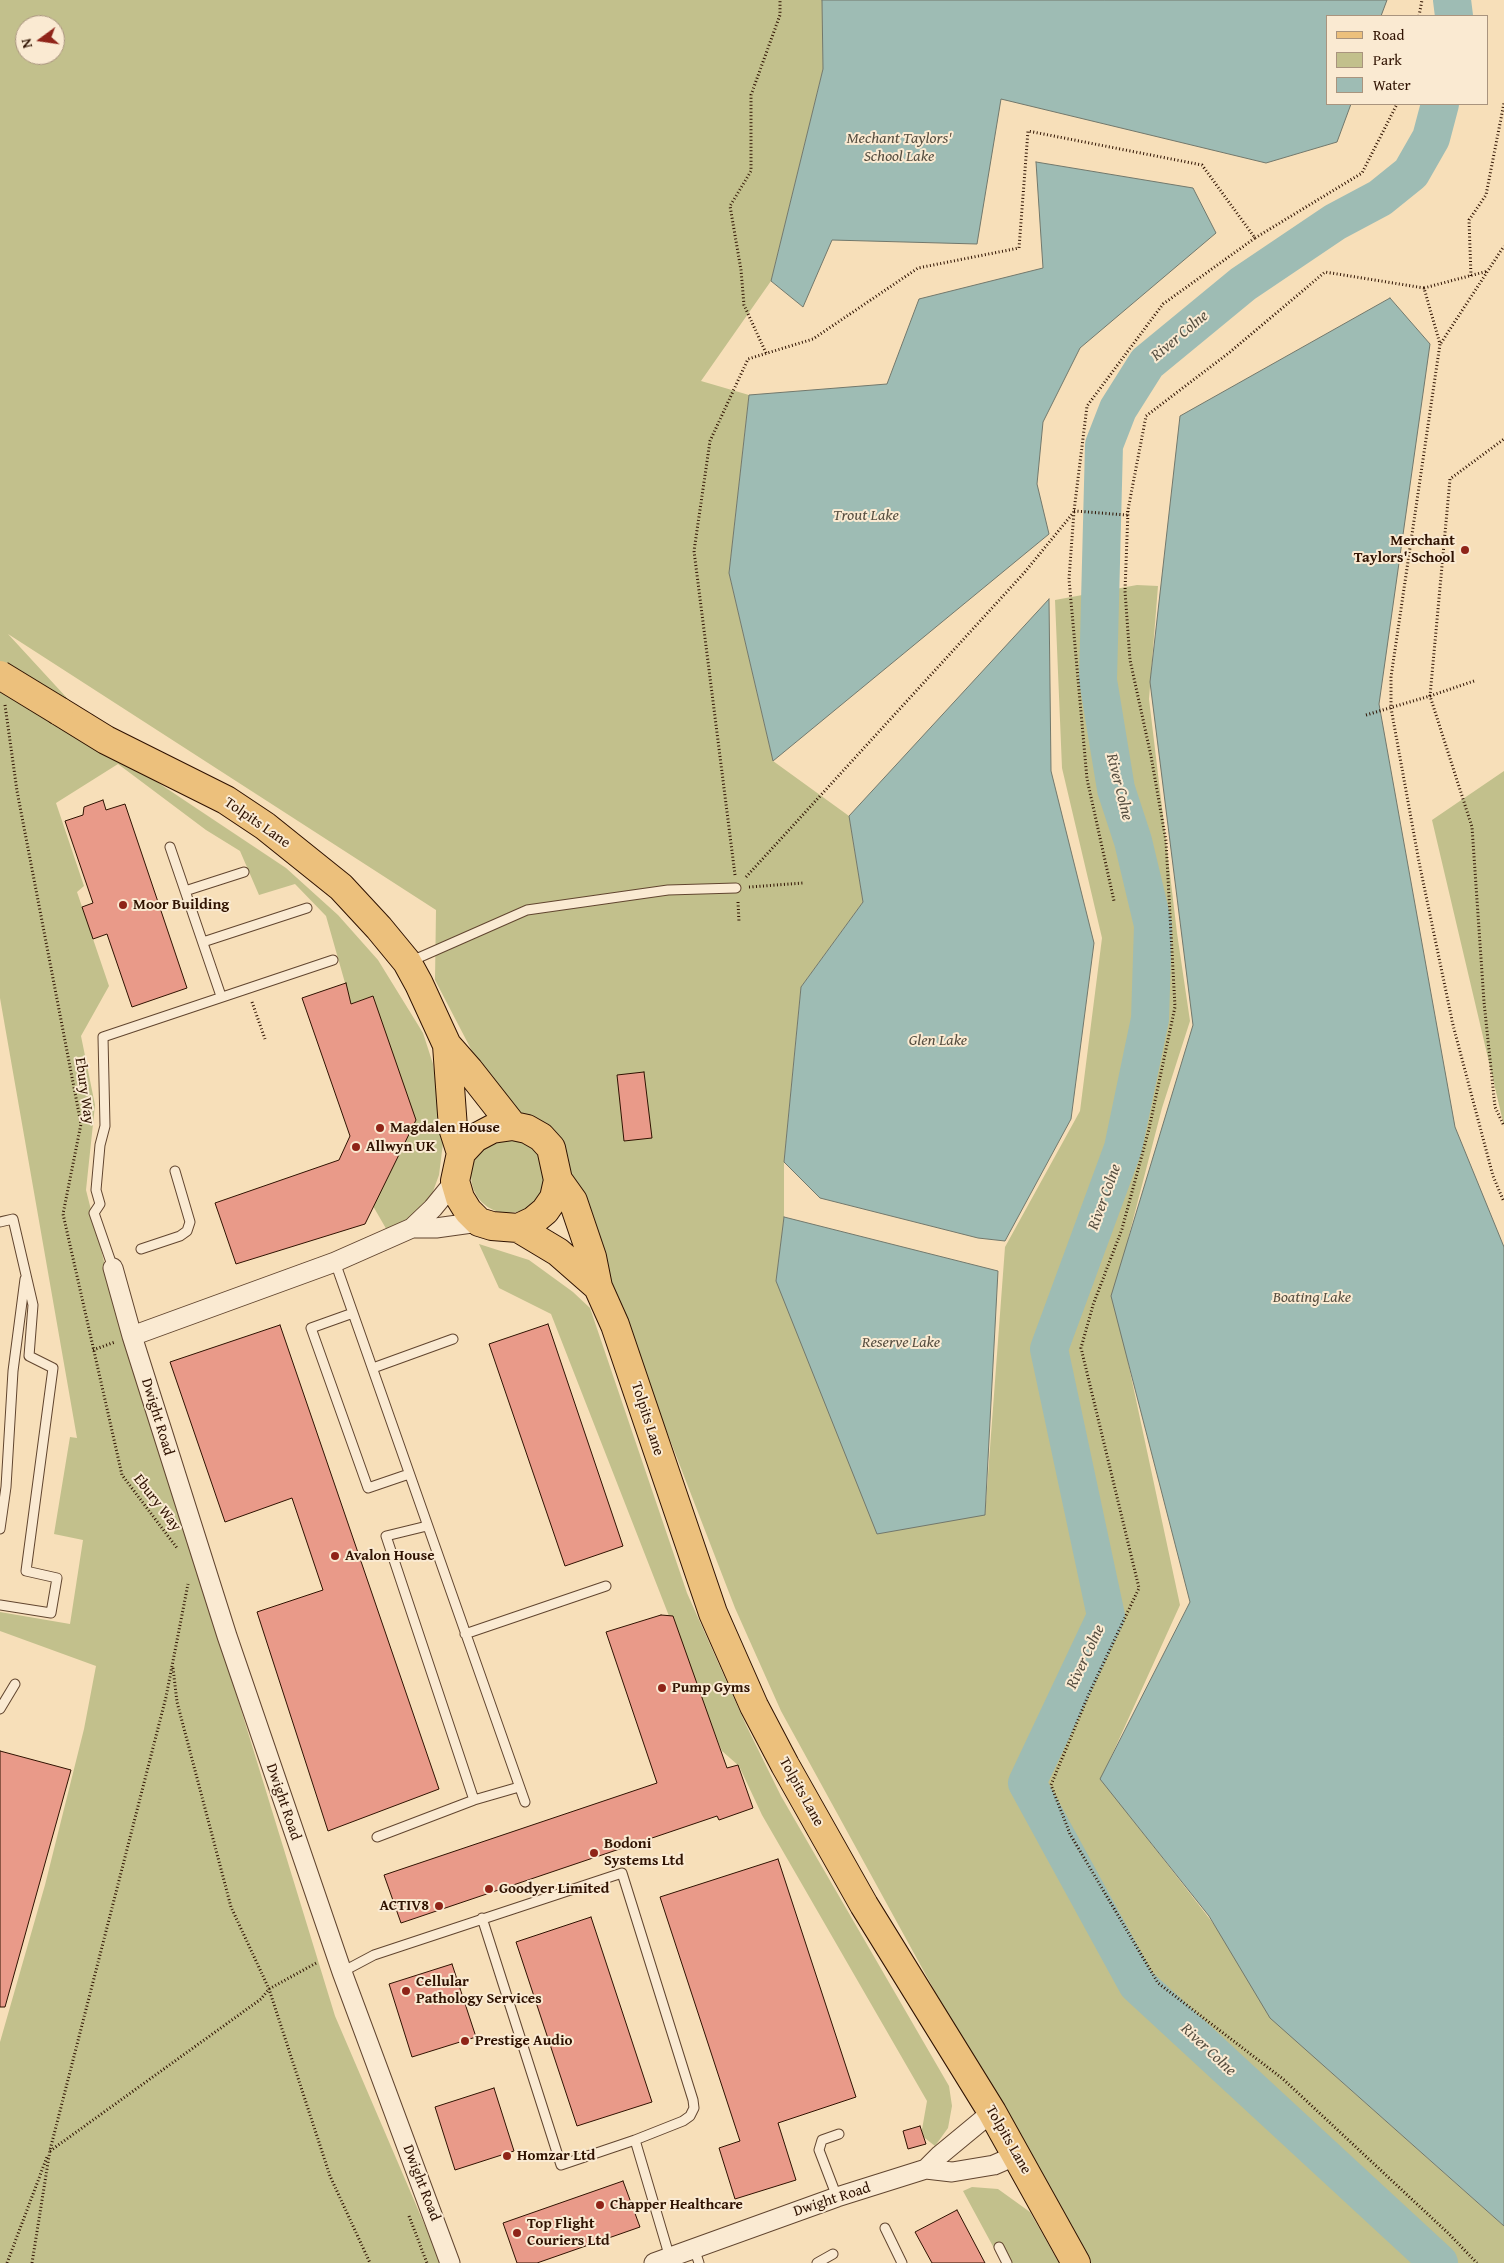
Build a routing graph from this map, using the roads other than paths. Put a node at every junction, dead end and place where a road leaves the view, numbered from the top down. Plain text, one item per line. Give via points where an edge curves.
1 (0, 675) edge
2 (170, 847) dead end
3 (244, 872) dead end
4 (736, 888) road end
5 (185, 891) junction
6 (307, 908) dead end
7 (203, 942) junction
8 (333, 960) dead end
9 (407, 962) junction
10 (221, 996) junction
11 (447, 1045) junction
12 (512, 1126) junction
13 (461, 1153) junction
14 (175, 1171) dead end
15 (558, 1180) junction
16 (455, 1181) junction
17 (0, 1222) edge
18 (479, 1222) junction
19 (412, 1228) junction
20 (518, 1228) junction
21 (142, 1249) dead end
22 (335, 1262) junction
23 (113, 1268) joint
24 (26, 1274) junction
25 (598, 1287) junction
26 (353, 1313) junction
27 (132, 1336) junction
28 (453, 1339) dead end
29 (373, 1368) junction
30 (409, 1474) junction
31 (427, 1526) junction
32 (0, 1529) edge
33 (606, 1586) dead end
34 (0, 1605) edge
35 (465, 1634) junction
36 (15, 1684) dead end
37 (0, 1709) edge
38 (519, 1787) junction
39 (474, 1800) junction
40 (525, 1802) dead end
41 (377, 1837) dead end
42 (482, 1918) junction
43 (342, 1972) junction
44 (992, 2112) junction
45 (840, 2134) dead end
46 (635, 2140) junction
47 (1017, 2155) junction
48 (926, 2169) junction
49 (838, 2197) junction
50 (885, 2228) dead end
51 (999, 2247) dead end
52 (833, 2254) dead end
53 (696, 2256) edge
54 (662, 2260) edge
55 (450, 2263) edge
56 (817, 2263) edge
57 (902, 2263) edge
58 (1007, 2263) edge
59 (1076, 2263) edge

1 - 9 main road, Tolpits Lane, bridge via 106,740 226,800 265,826 341,887
2 - 5 lane
3 - 5 lane
4 - 9 lane via 668,890 527,910
5 - 7 lane
6 - 7 lane
7 - 10 lane
8 - 10 lane
9 - 11 main road, Tolpits Lane
10 - 23 lane via 103,1037 105,1126 96,1190 100,1204 94,1213
11 - 12 main road, Tolpits Lane
11 - 13 main road, Tolpits Lane via 453,1128
12 - 13 main road via 492,1129 475,1138
12 - 15 main road, Tolpits Lane via 527,1129 551,1148
13 - 16 main road, Tolpits Lane
14 - 21 lane via 190,1222 187,1232
15 - 20 main road via 554,1198 545,1212
15 - 25 main road, Tolpits Lane via 573,1200
16 - 18 main road via 460,1198
16 - 19 street
17 - 24 lane via 13,1219
18 - 19 street
18 - 20 main road, Tolpits Lane
19 - 22 street
20 - 25 main road, Tolpits Lane via 558,1252
22 - 26 lane
22 - 27 street
23 - 27 street, Dwight Road
24 - 32 lane via 13,1371 6,1487
24 - 34 lane via 33,1305 29,1356 53,1368 26,1571 57,1578 51,1613
25 - 44 main road, Tolpits Lane via 615,1325 713,1613 754,1706 864,1905
26 - 29 lane
26 - 30 lane via 311,1328 314,1337 368,1488
27 - 43 street, Dwight Road via 212,1591
28 - 29 lane
29 - 30 lane
30 - 31 lane
31 - 35 lane
31 - 39 lane via 386,1536
33 - 35 lane
35 - 38 lane
36 - 37 lane
38 - 39 lane
38 - 40 lane
39 - 41 lane
42 - 43 lane via 374,1955
42 - 46 lane via 561,2165
42 - 46 lane via 622,1873 694,2100 690,2116 683,2121
43 - 55 street, Dwight Road
44 - 47 main road, Tolpits Lane
44 - 48 street
45 - 49 lane via 822,2140 819,2150
46 - 54 lane
47 - 48 street via 994,2165 952,2172
47 - 59 main road, Tolpits Lane
48 - 49 street, Dwight Road
49 - 53 street, Dwight Road
50 - 57 lane
51 - 58 lane
52 - 56 lane
53 - 54 street, Dwight Road

